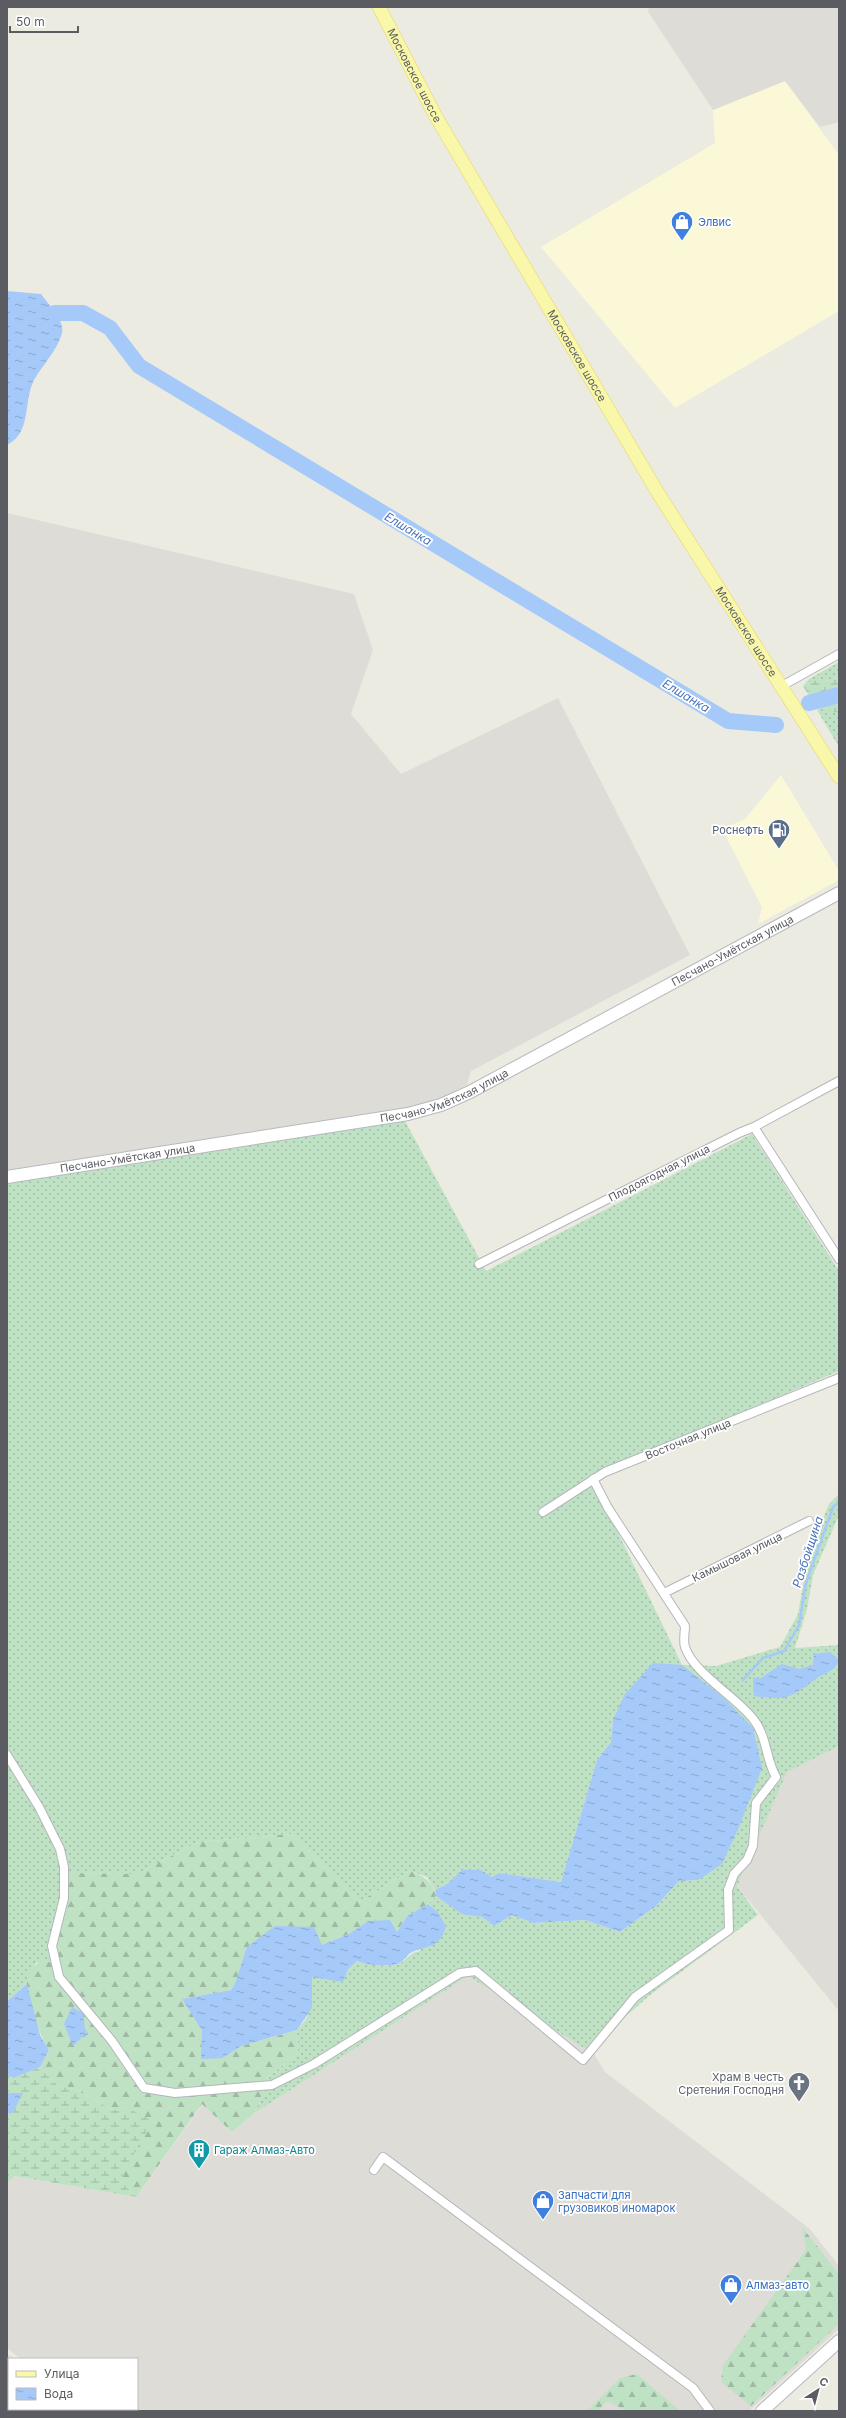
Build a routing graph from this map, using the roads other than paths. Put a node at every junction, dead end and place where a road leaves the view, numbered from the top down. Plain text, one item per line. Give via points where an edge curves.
1 (379, 7) edge
2 (839, 654) edge
3 (783, 692) junction
4 (839, 776) edge
5 (839, 893) edge
6 (839, 1081) edge
7 (754, 1127) junction
8 (7, 1177) edge
9 (839, 1259) edge
10 (479, 1264) dead end
11 (839, 1378) edge
12 (593, 1480) junction
13 (543, 1512) dead end
14 (809, 1521) dead end
15 (664, 1593) junction
16 (7, 1755) edge
17 (374, 2170) dead end
18 (839, 2341) edge
19 (710, 2411) edge
20 (762, 2411) edge

1 - 3 main road, Московское шоссе via 436,115 524,269 666,506
2 - 3 street
3 - 4 main road, Московское шоссе
5 - 8 main road, Песчано-Умётская улица via 470,1092 441,1105 408,1114
6 - 7 street, Плодоягодная улица
7 - 9 street
7 - 10 street, Плодоягодная улица
11 - 12 street, Восточная улица via 605,1472
12 - 13 street, Восточная улица
12 - 15 street via 608,1508
14 - 15 street, Камышовая улица
15 - 16 street via 685,1626 685,1646 693,1664 755,1721 767,1746 771,1768 776,1777 756,1803 753,1846 747,1860 734,1874 728,1890 729,1930 636,1997 583,2060 476,1971 460,1974 314,2064 272,2084 175,2094 144,2088 112,2041 59,1977 52,1946 64,1898 64,1867 60,1849 39,1807
17 - 19 street via 383,2157 693,2388
18 - 20 main road

